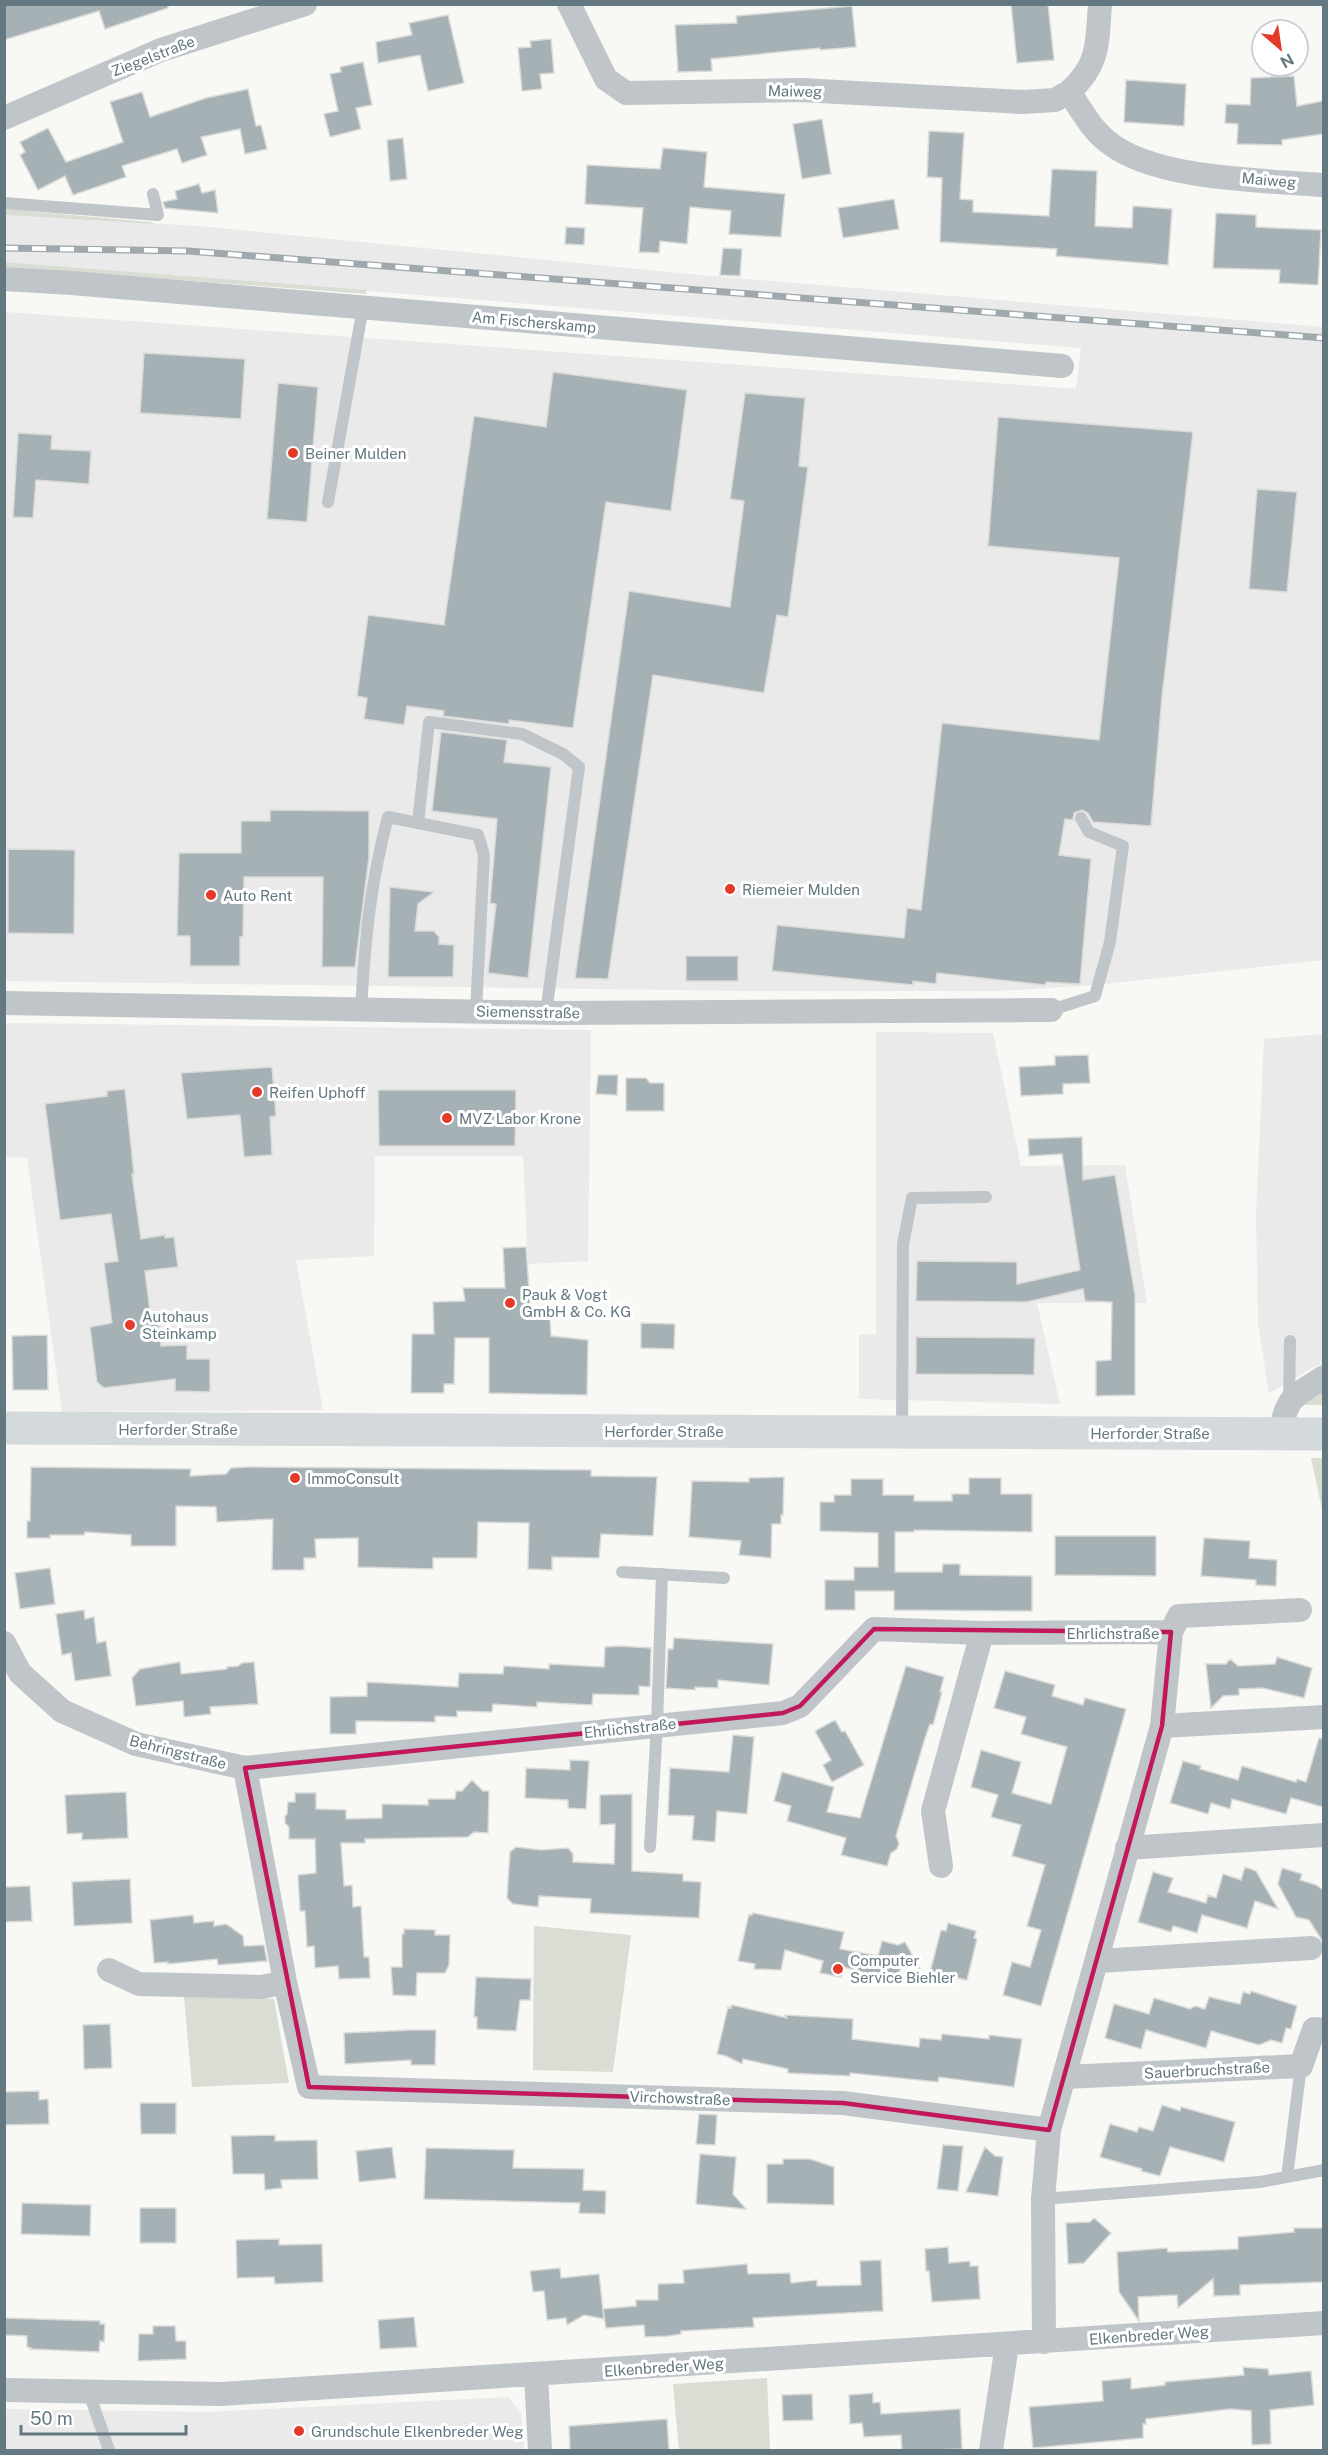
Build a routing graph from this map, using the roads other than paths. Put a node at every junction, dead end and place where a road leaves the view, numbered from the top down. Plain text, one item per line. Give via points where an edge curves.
1 (305, 4) edge
2 (569, 4) edge
3 (1100, 4) edge
4 (280, 9) edge
5 (1069, 92) junction
6 (4, 118) edge
7 (1321, 185) dead end
8 (153, 194) dead end
9 (4, 202) edge
10 (4, 279) edge
11 (363, 307) junction
12 (1062, 366) dead end
13 (328, 502) dead end
14 (1081, 818) dead end
15 (418, 823) junction
16 (4, 1003) edge
17 (361, 1009) junction
18 (1051, 1010) joint
19 (476, 1011) junction
20 (546, 1013) junction
21 (986, 1197) dead end
22 (1290, 1341) dead end
23 (1323, 1377) edge
24 (1289, 1400) junction
25 (4, 1428) edge
26 (902, 1432) junction
27 (1281, 1434) junction
28 (1323, 1434) edge
29 (622, 1572) dead end
30 (662, 1574) junction
31 (724, 1578) dead end
32 (1300, 1610) dead end
33 (1171, 1632) junction
34 (982, 1633) junction
35 (4, 1643) edge
36 (1323, 1717) edge
37 (657, 1725) junction
38 (1162, 1726) junction
39 (245, 1768) junction
40 (1323, 1835) edge
41 (650, 1847) dead end
42 (1127, 1848) junction
43 (941, 1866) dead end
44 (1311, 1948) dead end
45 (1098, 1961) junction
46 (109, 1970) dead end
47 (285, 1982) junction
48 (1323, 2030) edge
49 (1301, 2066) junction
50 (1065, 2077) junction
51 (309, 2088) joint
52 (1049, 2130) junction
53 (1323, 2170) edge
54 (1287, 2177) junction
55 (1043, 2199) junction
56 (1323, 2323) edge
57 (1044, 2342) junction
58 (1007, 2344) junction
59 (536, 2375) junction
60 (4, 2390) edge
61 (89, 2393) junction
62 (109, 2451) edge
63 (540, 2451) edge
64 (992, 2451) edge

1 - 4 street, Ziegelstraße
2 - 5 street, Maiweg via 606,79 626,93 801,90 1023,102 1055,100
3 - 5 street via 1096,55 1084,78
4 - 6 street, Ziegelstraße via 160,50
5 - 7 street, Maiweg via 1108,143 1141,160 1179,171
8 - 9 lane via 158,215
10 - 11 street, Am Fischerskamp
11 - 12 street, Am Fischerskamp
11 - 13 lane
14 - 18 lane via 1089,832 1123,846 1110,942 1095,996
15 - 17 lane via 388,817 366,920
15 - 19 lane via 478,835 484,855
15 - 20 lane via 429,722 522,734 563,754 579,767
16 - 17 street, Siemensstraße
17 - 19 street, Siemensstraße
18 - 20 street, Siemensstraße
19 - 20 street, Siemensstraße
21 - 26 lane via 912,1198 903,1244
22 - 24 lane
23 - 24 street
24 - 27 street
25 - 26 main road, Herforder Straße
26 - 27 main road, Herforder Straße
27 - 28 main road, Herforder Straße
29 - 30 lane
30 - 31 lane
30 - 37 lane
32 - 33 street via 1179,1616
33 - 34 street, Ehrlichstraße
33 - 38 street
34 - 37 street, Ehrlichstraße via 874,1629 800,1706 783,1713
34 - 43 street via 933,1811
35 - 39 street, Behringstraße via 20,1673 62,1711 136,1744
36 - 38 street
37 - 39 street, Ehrlichstraße
37 - 41 lane
38 - 42 street
39 - 47 street, Behringstraße
40 - 42 street
42 - 45 street
44 - 45 street
45 - 50 street
46 - 47 street via 139,1984 262,1988
47 - 51 street, Behringstraße
48 - 49 street via 1314,2029
49 - 50 street, Sauerbruchstraße
49 - 54 lane
50 - 52 street
51 - 52 street, Virchowstraße via 843,2103
52 - 55 street
53 - 54 lane
54 - 55 lane
55 - 57 street
56 - 57 street, Elkenbreder Weg
57 - 58 street, Elkenbreder Weg
58 - 59 street, Elkenbreder Weg
58 - 64 street
59 - 61 street, Elkenbreder Weg via 221,2394
59 - 63 street
60 - 61 street, Elkenbreder Weg
61 - 62 lane

